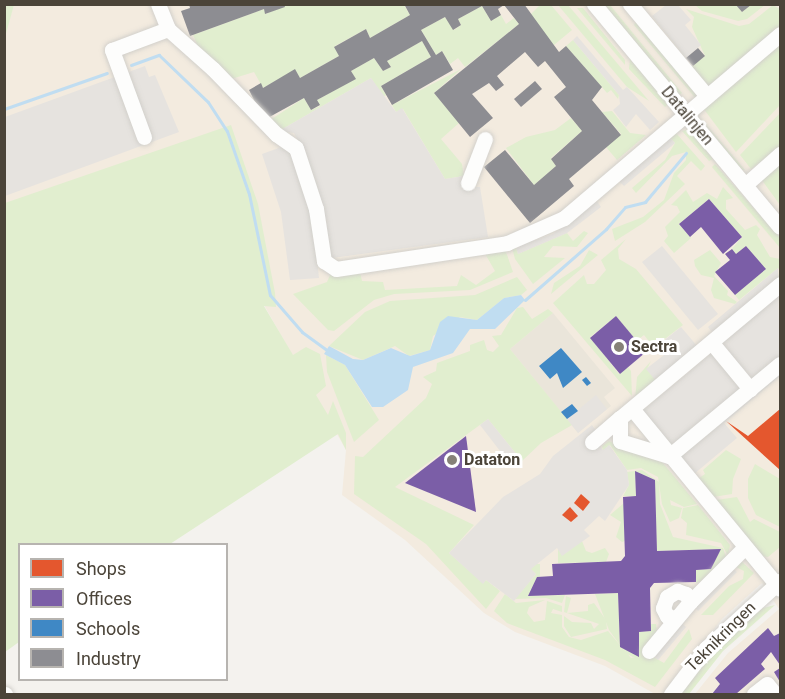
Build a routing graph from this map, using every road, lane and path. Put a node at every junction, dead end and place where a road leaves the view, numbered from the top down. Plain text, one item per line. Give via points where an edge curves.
1 (158, 4) edge
2 (594, 4) edge
3 (630, 4) edge
4 (168, 29) junction
5 (780, 34) edge
6 (706, 95) junction
7 (685, 114) junction
8 (144, 137) dead end
9 (485, 139) dead end
10 (780, 154) edge
11 (468, 183) dead end
12 (745, 185) junction
13 (780, 227) edge
14 (780, 284) edge
15 (712, 343) junction
16 (780, 363) edge
17 (750, 388) junction
18 (627, 414) junction
19 (592, 442) dead end
20 (669, 456) junction
21 (744, 548) junction
22 (779, 583) edge
23 (649, 651) dead end
24 (671, 694) edge
25 (754, 694) edge
26 (775, 694) edge

1 - 4 street
2 - 7 street, Datalinjen
3 - 6 street
4 - 7 street via 195,47 276,134 296,148 316,209 324,261 336,269 530,236 564,218
4 - 8 street via 112,50
5 - 6 street
6 - 7 street
7 - 12 street, Datalinjen
9 - 11 street
10 - 12 street
12 - 13 street, Datalinjen
14 - 15 street
15 - 17 street
15 - 18 street
16 - 17 street
17 - 20 street
18 - 19 street
18 - 20 street
18 - 20 street via 620,441
20 - 21 street
21 - 22 street
21 - 23 street via 675,618
22 - 24 street, Teknikringen via 706,648
25 - 26 street via 767,684

